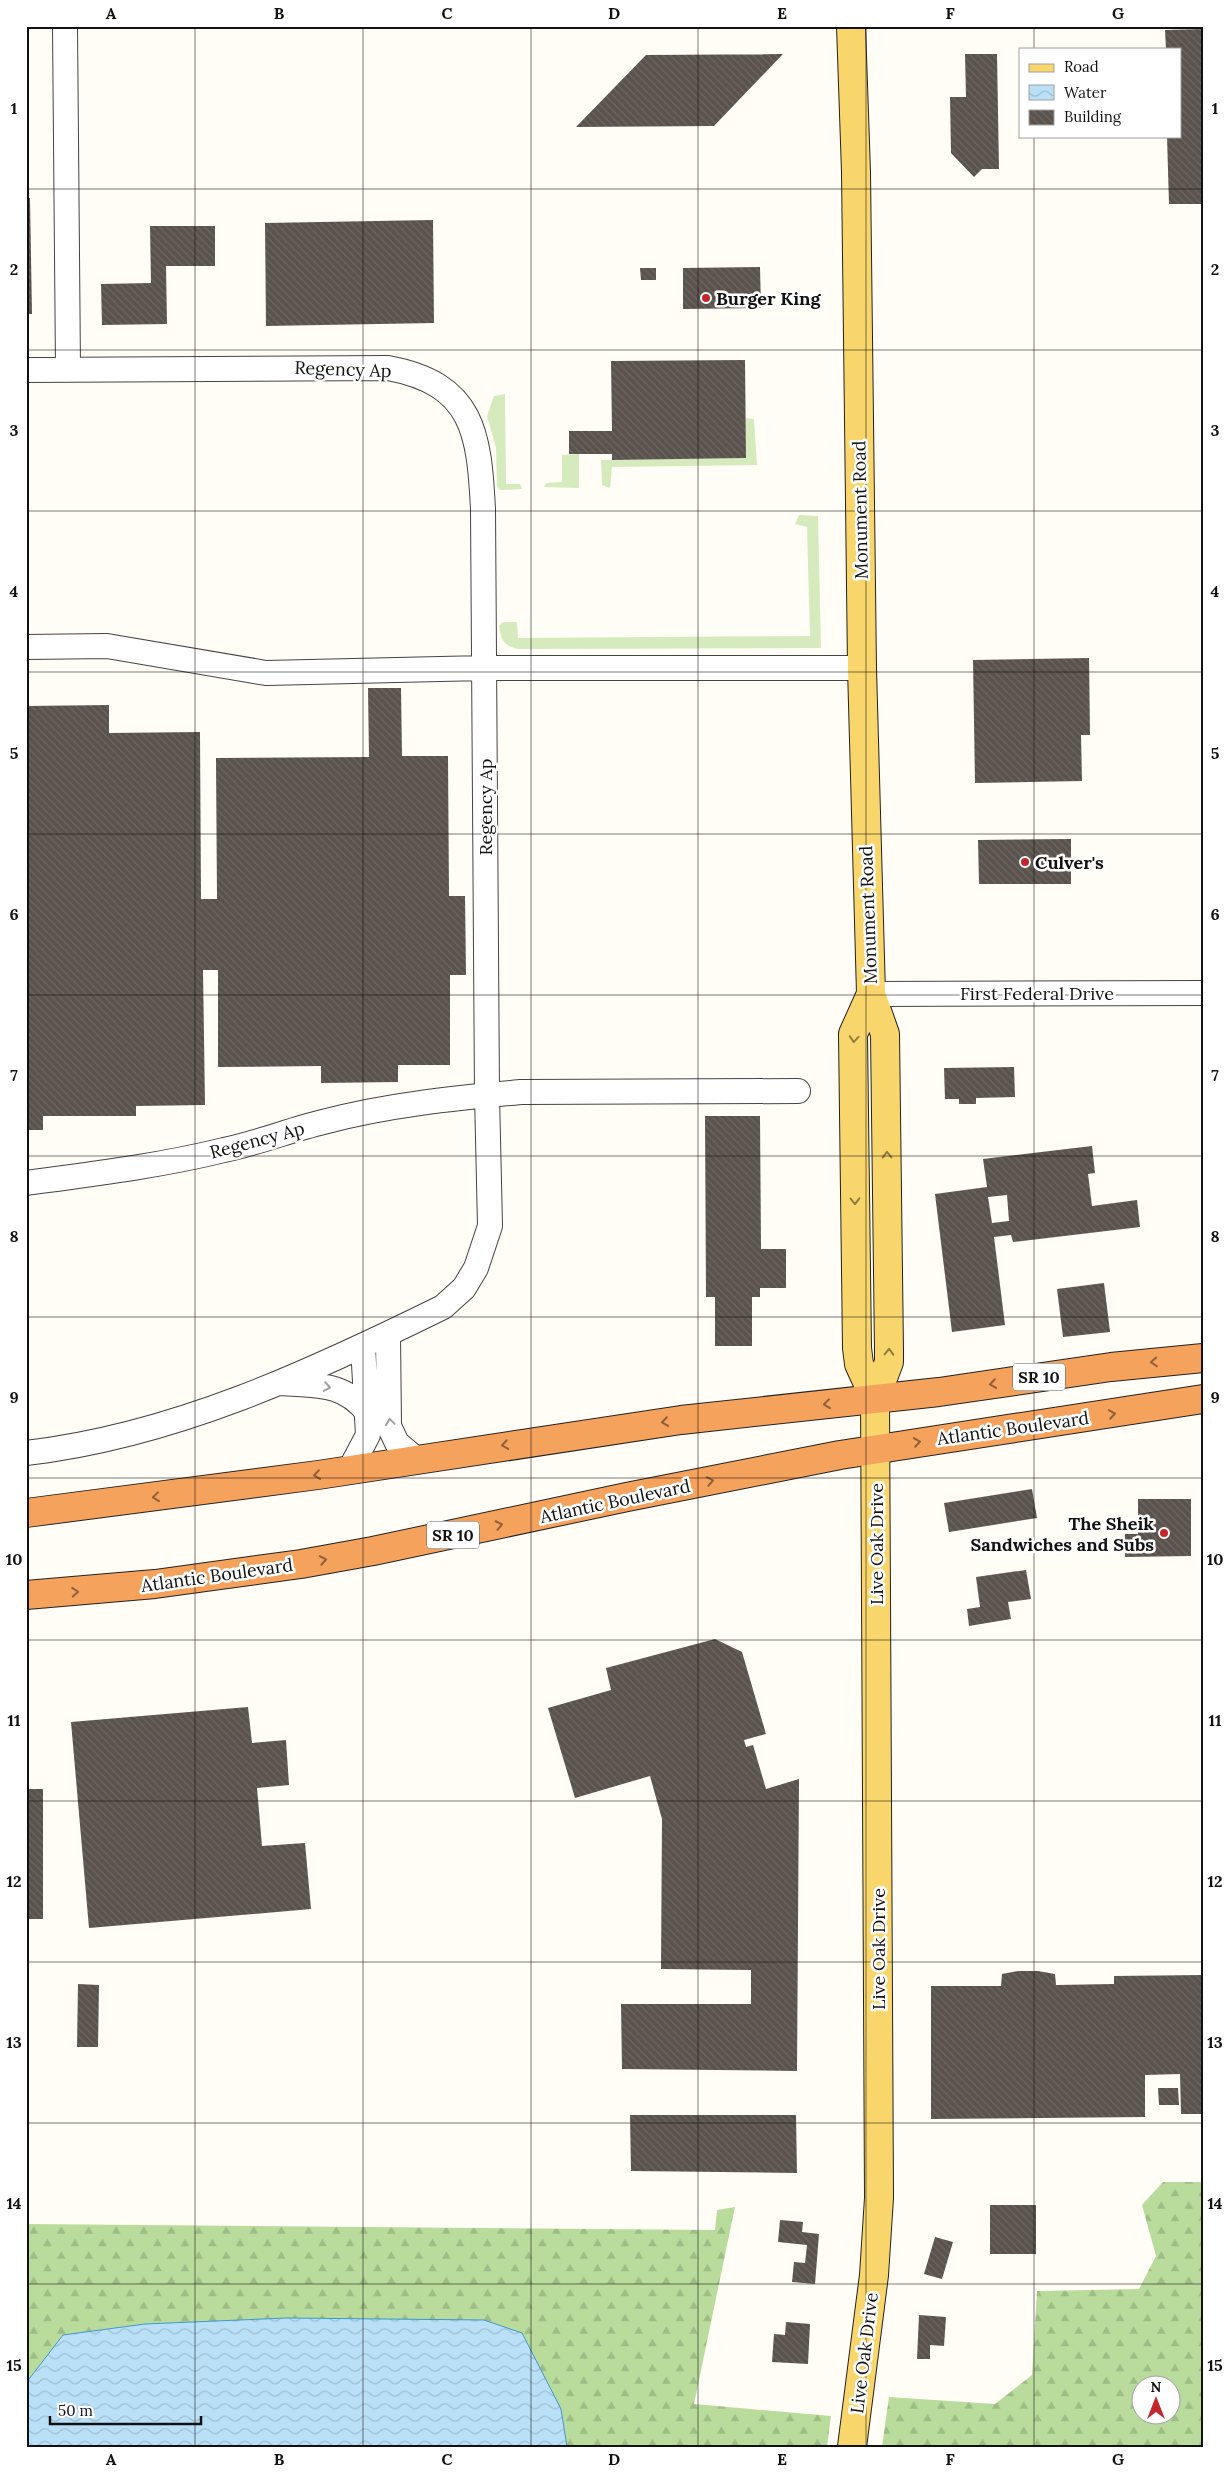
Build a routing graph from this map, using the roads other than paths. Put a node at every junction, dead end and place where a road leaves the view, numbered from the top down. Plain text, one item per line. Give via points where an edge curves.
1 (64, 26) edge
2 (850, 26) edge
3 (68, 369) junction
4 (26, 370) edge
5 (26, 647) edge
6 (484, 668) junction
7 (862, 668) junction
8 (1203, 993) edge
9 (871, 994) junction
10 (798, 1091) dead end
11 (487, 1095) junction
12 (26, 1183) edge
13 (388, 1334) junction
14 (363, 1346) junction
15 (1203, 1358) edge
16 (279, 1383) junction
17 (875, 1398) junction
18 (1203, 1399) edge
19 (367, 1412) junction
20 (876, 1449) junction
21 (26, 1453) edge
22 (417, 1460) junction
23 (349, 1471) junction
24 (26, 1513) edge
25 (26, 1595) edge
26 (852, 2447) edge

1 - 3 street
2 - 7 main road, Monument Road via 856,172
3 - 4 street, Regency Ap
3 - 6 street, Regency Ap via 388,368 411,372 432,381 454,397 471,422 478,449 482,480
5 - 6 street via 107,646 266,673
6 - 7 street
6 - 11 street, Regency Ap
7 - 9 main road, Monument Road
8 - 9 street, First Federal Drive
9 - 17 main road, Monument Road via 853,1034 857,1348 859,1364
10 - 11 street, Regency Ap via 521,1092
11 - 12 street, Regency Ap via 392,1107 323,1122 226,1150 145,1167
11 - 13 street, Regency Ap via 490,1226 479,1262 464,1288 443,1307
13 - 14 street, Regency Ap
22 -> 13 street via 397,1444 389,1426
14 - 16 street, Regency Ap
14 - 19 street
15 -> 17 highway, SR 10
16 -> 19 street via 343,1390 356,1398
16 - 21 street, Regency Ap via 147,1430
17 - 20 main road, Monument Road
17 -> 22 highway, SR 10 via 681,1420
20 -> 18 highway, Atlantic Boulevard / SR 10
19 - 23 street via 368,1435
25 -> 20 highway, Atlantic Boulevard / SR 10 via 155,1584 319,1561
20 - 26 main road, Live Oak Drive via 879,2198 874,2275
22 - 23 highway, SR 10
23 -> 24 highway, SR 10

